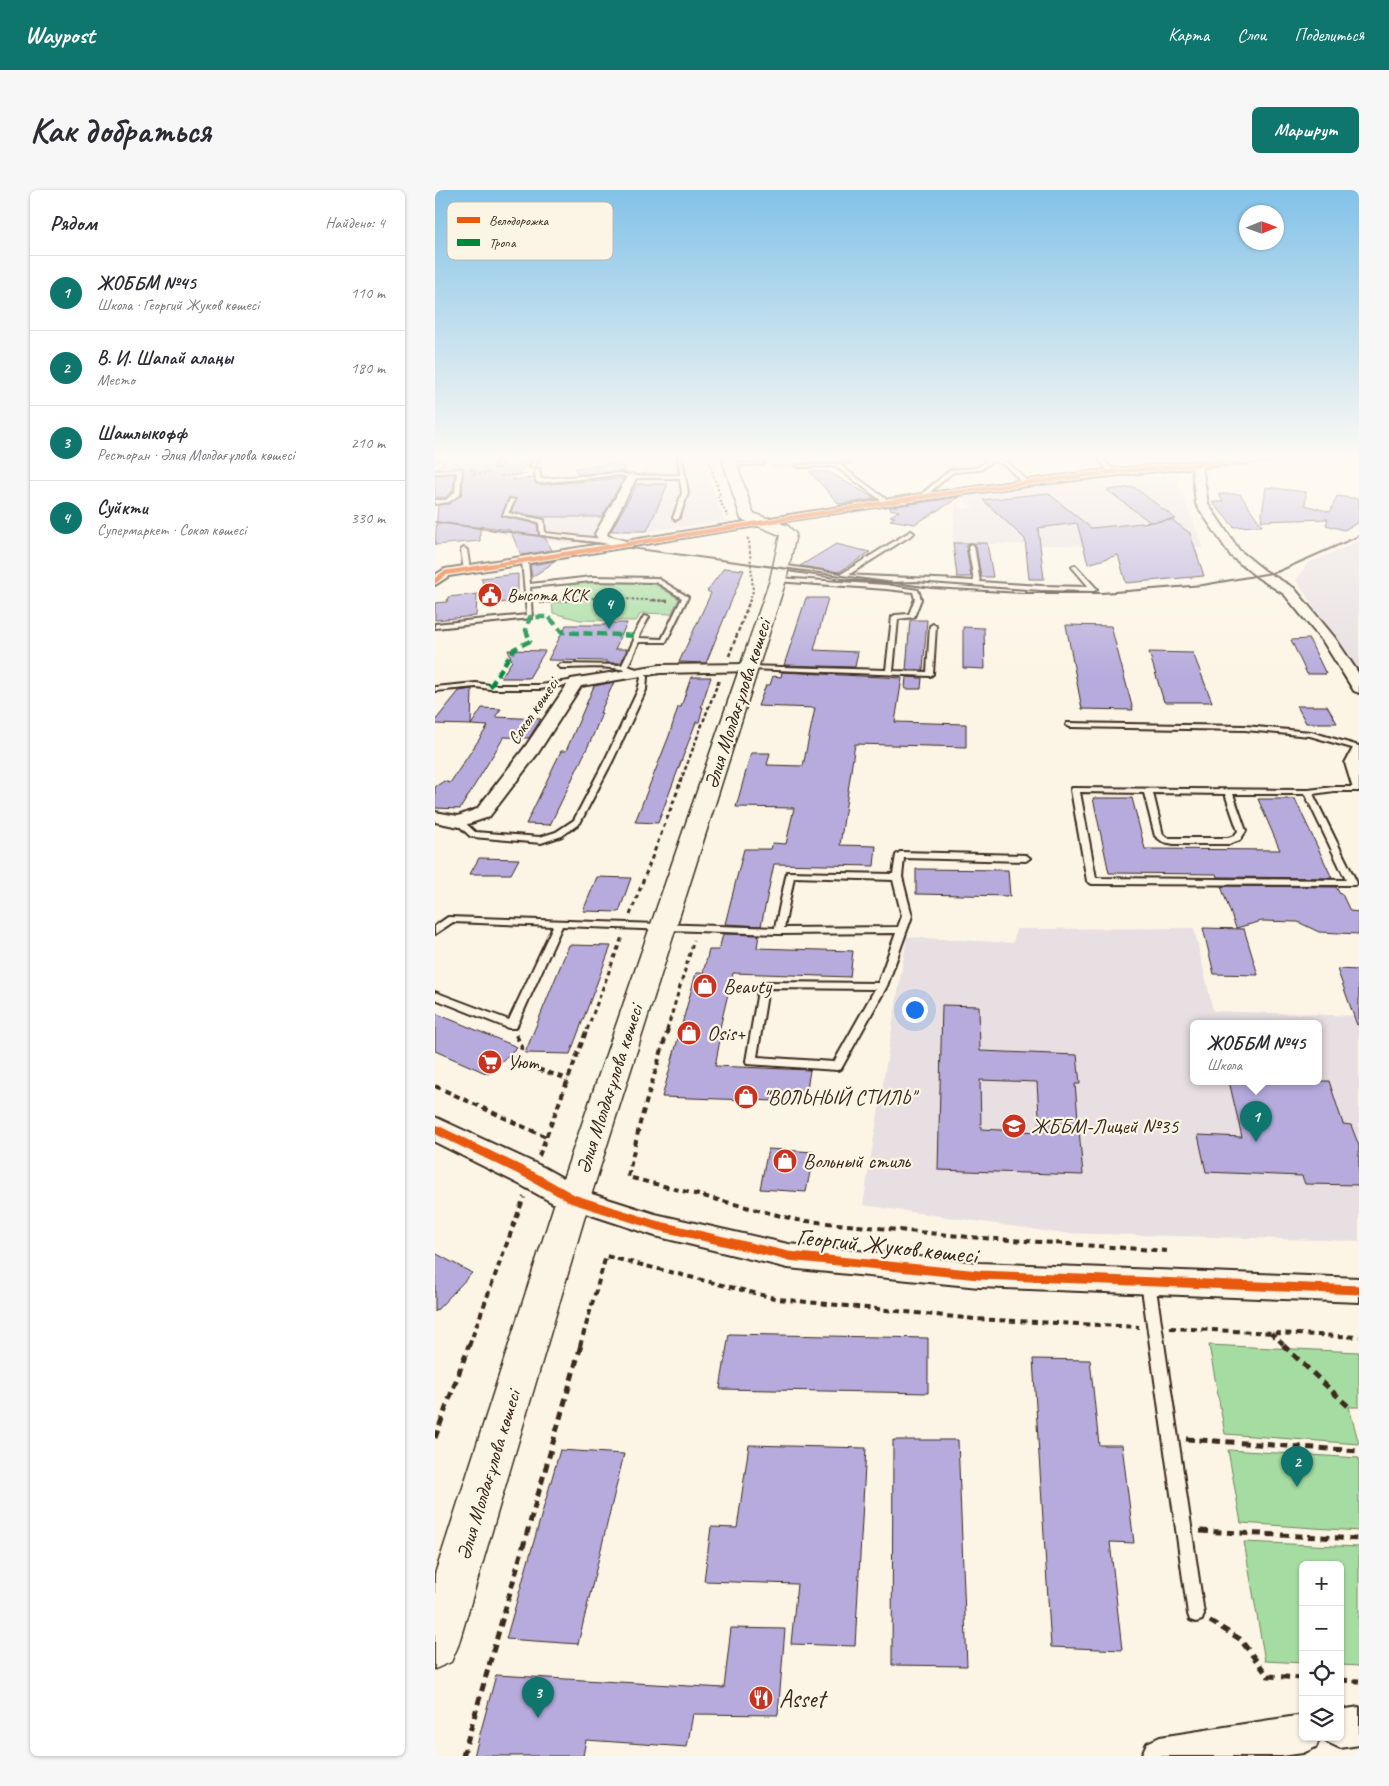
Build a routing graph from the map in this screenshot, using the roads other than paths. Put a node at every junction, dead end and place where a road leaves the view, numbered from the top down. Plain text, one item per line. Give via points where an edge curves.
1 (542, 531) edge
2 (603, 531) edge
3 (715, 531) edge
4 (792, 531) edge
5 (1220, 531) edge
6 (911, 533) dead end
7 (612, 542) junction
8 (628, 544) junction
9 (971, 546) dead end
10 (464, 550) dead end
11 (525, 562) junction
12 (1075, 567) dead end
13 (467, 570) junction
14 (780, 573) junction
15 (440, 574) edge
16 (843, 576) junction
17 (435, 581) edge
18 (977, 584) junction
19 (527, 586) junction
20 (646, 617) dead end
21 (435, 626) edge
22 (933, 626) dead end
23 (637, 640) junction
24 (561, 666) dead end
25 (624, 667) junction
26 (750, 668) junction
27 (640, 672) junction
28 (889, 672) junction
29 (576, 682) junction
30 (1359, 688) edge
31 (435, 689) edge
32 (1070, 725) dead end
33 (1359, 750) edge
34 (1359, 785) edge
35 (1359, 789) edge
36 (1148, 791) junction
37 (1228, 792) junction
38 (1308, 792) junction
39 (443, 821) edge
40 (1025, 858) dead end
41 (897, 878) junction
42 (559, 923) junction
43 (662, 927) junction
44 (902, 930) junction
45 (435, 931) edge
46 (779, 931) junction
47 (882, 986) junction
48 (435, 995) edge
49 (435, 1129) edge
50 (573, 1199) junction
51 (1148, 1282) junction
52 (1359, 1290) edge
53 (1196, 1614) road end
54 (435, 1646) edge
55 (1359, 1726) edge
56 (1344, 1728) edge
57 (1299, 1735) edge
58 (1165, 1755) edge

1 - 7 lane via 542,534
2 - 7 street via 604,539
3 - 8 street
4 - 14 main road, Әлия Молдағұлова көшесі
5 - 30 street via 1235,553 1289,591 1330,641
6 - 16 lane
7 - 8 street
8 - 11 street
9 - 18 lane
10 - 13 lane
11 - 13 street
11 - 19 lane
12 - 18 lane via 1094,589
13 - 15 street
14 - 16 lane
14 - 26 main road, Әлия Молдағұлова көшесі
14 - 28 lane via 916,591 918,599 912,616 895,617
15 - 17 street
16 - 18 lane
19 - 21 lane via 530,617
19 - 23 lane via 592,579 657,580 685,597 663,641
20 - 23 lane
22 - 28 lane via 930,674
23 - 25 lane
24 - 25 lane
25 - 27 lane
26 - 27 street, Сокол көшесі
26 - 28 lane
26 - 43 main road, Әлия Молдағұлова көшесі
27 - 29 street, Сокол көшесі
27 - 39 lane via 645,678 642,690 577,821 559,834 541,840 473,834
29 - 31 lane via 541,687 476,685
29 - 39 street, Сокол көшесі via 532,750 483,813
32 - 33 lane via 1245,728 1311,734
33 - 34 street via 1353,763
35 - 38 lane
36 - 37 lane
36 - 37 lane via 1159,836 1174,841 1229,841 1237,838 1242,831
36 - 38 lane via 1075,790 1092,881 1352,883
37 - 38 lane
40 - 41 lane via 900,855
41 - 44 lane via 907,916
41 - 46 lane via 789,874
42 - 43 lane
42 - 45 lane via 451,919
42 - 48 lane via 512,1025
43 - 46 lane
43 - 50 main road, Әлия Молдағұлова көшесі
44 - 46 lane
44 - 47 lane
47 - 47 lane via 837,1066 751,1060 763,985
49 - 50 street, Георгий Жуков көшесі
50 - 51 street, Георгий Жуков көшесі via 655,1225 787,1256 979,1275
50 - 54 main road, Әлия Молдағұлова көшесі
51 - 52 street, Георгий Жуков көшесі
51 - 53 lane
55 - 56 street
57 - 58 street

